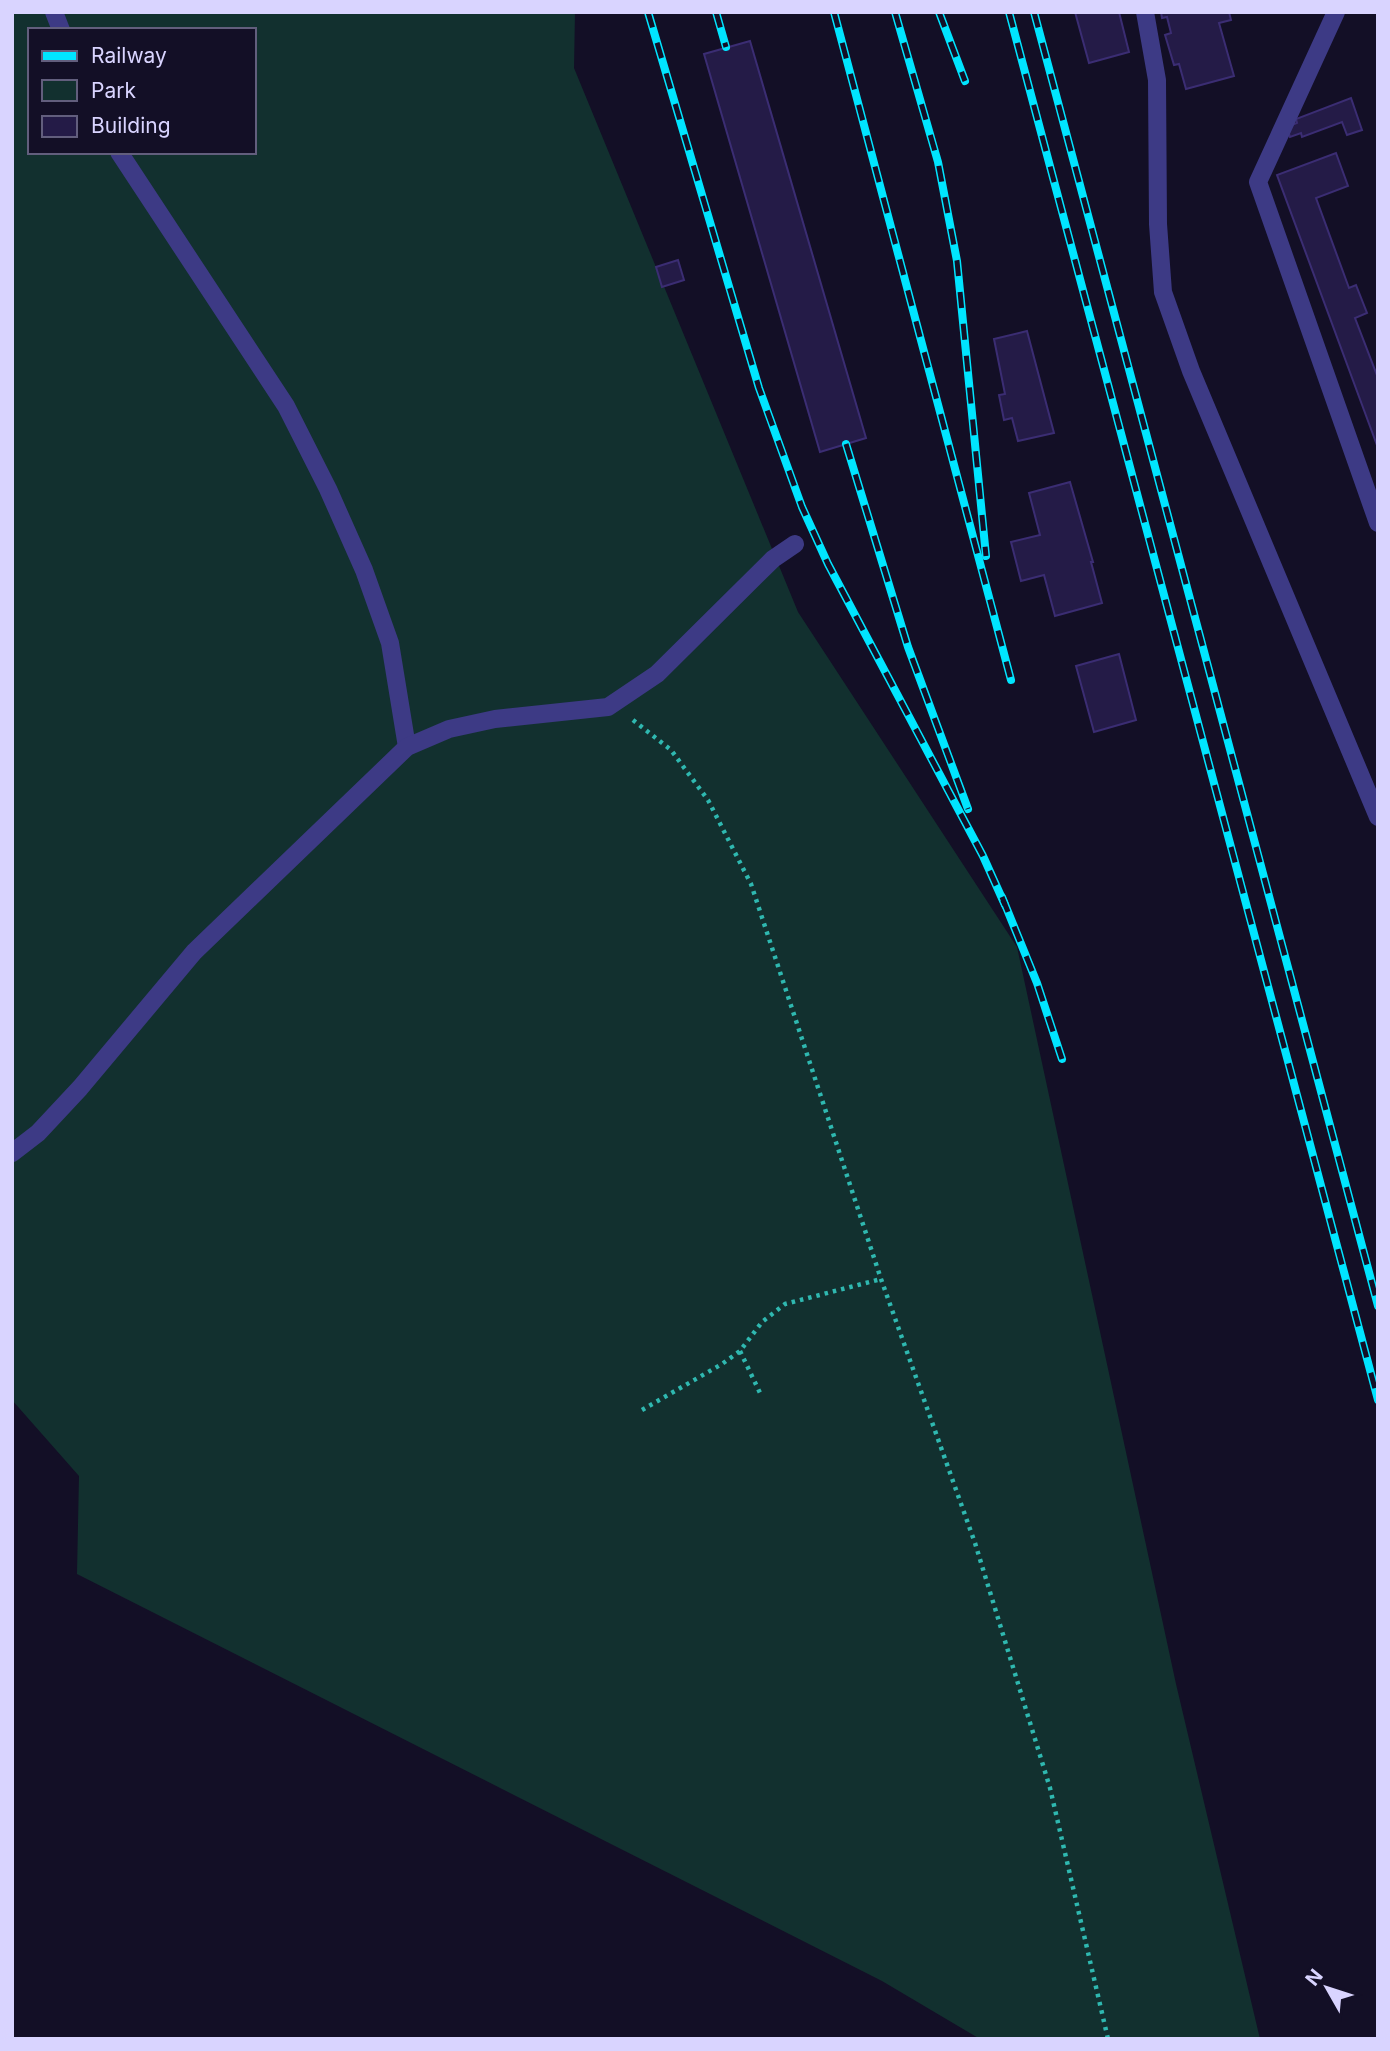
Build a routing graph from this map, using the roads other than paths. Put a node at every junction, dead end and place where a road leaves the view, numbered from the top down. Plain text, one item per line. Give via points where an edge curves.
1 (1145, 12) edge
2 (1336, 12) edge
3 (120, 154) edge
4 (1378, 523) edge
5 (795, 544) dead end
6 (407, 747) junction
7 (1378, 817) edge
8 (12, 1153) edge

1 - 7 lane via 1157,80 1163,292 1191,371
2 - 4 lane via 1258,182
3 - 6 lane via 286,406 328,489 390,643
5 - 6 lane via 773,559 657,674 608,706 495,719 449,729
6 - 8 lane via 194,952 80,1088 38,1133

